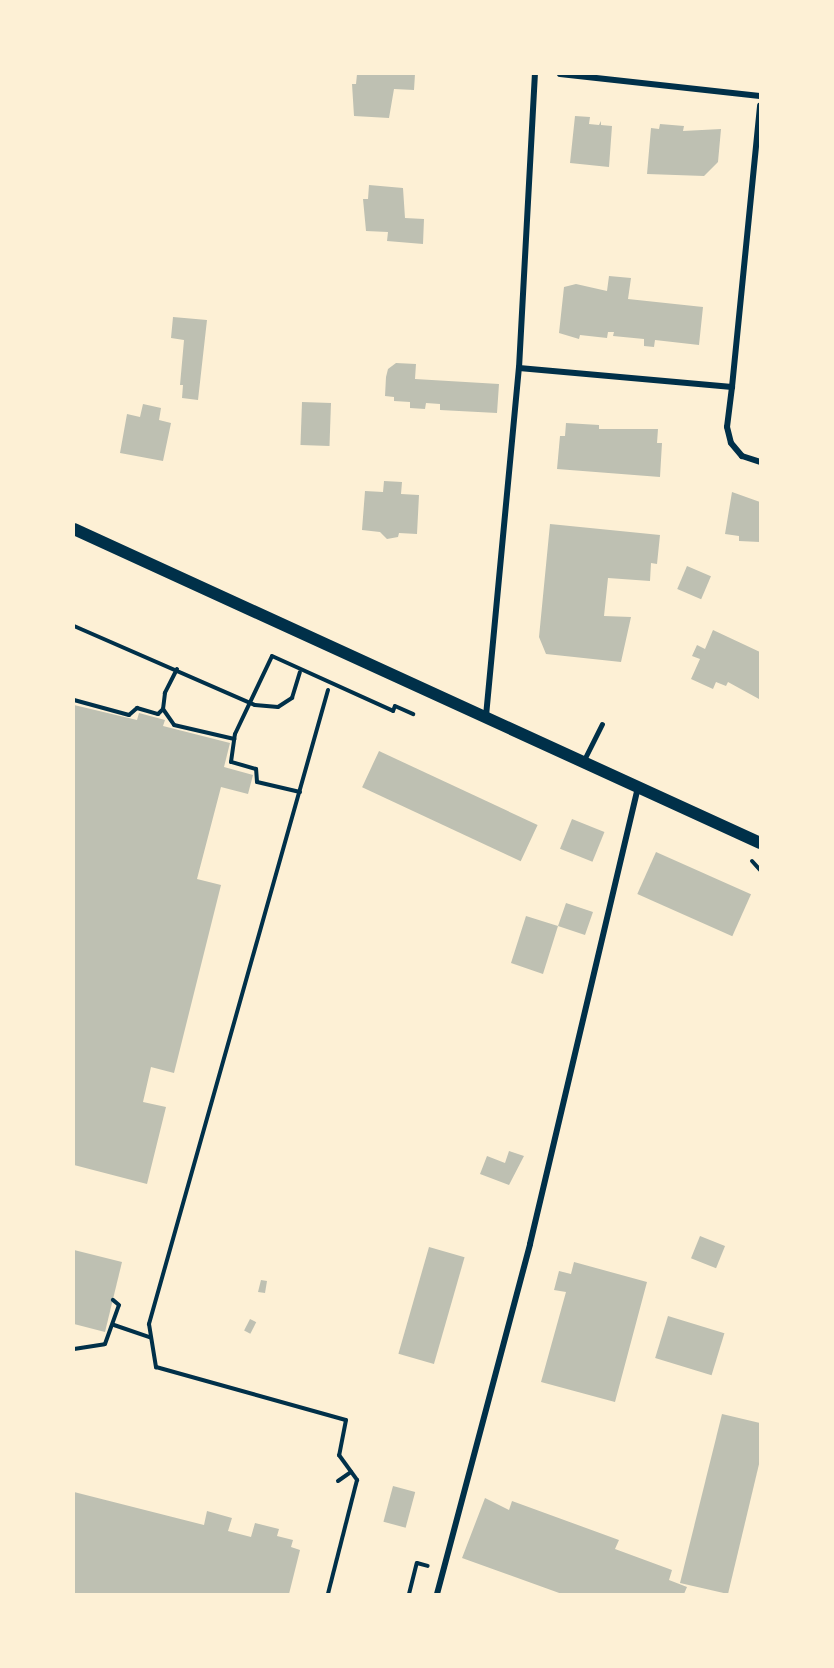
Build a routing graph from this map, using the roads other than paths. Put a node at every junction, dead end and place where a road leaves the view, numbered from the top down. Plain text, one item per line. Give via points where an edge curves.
1 (535, 74) edge
2 (560, 74) edge
3 (760, 96) edge
4 (760, 105) edge
5 (519, 368) junction
6 (732, 387) junction
7 (760, 462) edge
8 (74, 529) edge
9 (486, 716) junction
10 (602, 724) dead end
11 (583, 763) junction
12 (638, 788) junction
13 (760, 843) edge
14 (437, 1594) edge

1 - 5 street
2 - 3 street
4 - 6 street
5 - 6 street
5 - 9 street
6 - 7 street via 727,427 730,442 742,456
8 - 9 main road
9 - 11 main road
10 - 11 lane
11 - 12 main road
12 - 13 main road
12 - 14 street via 530,1244

